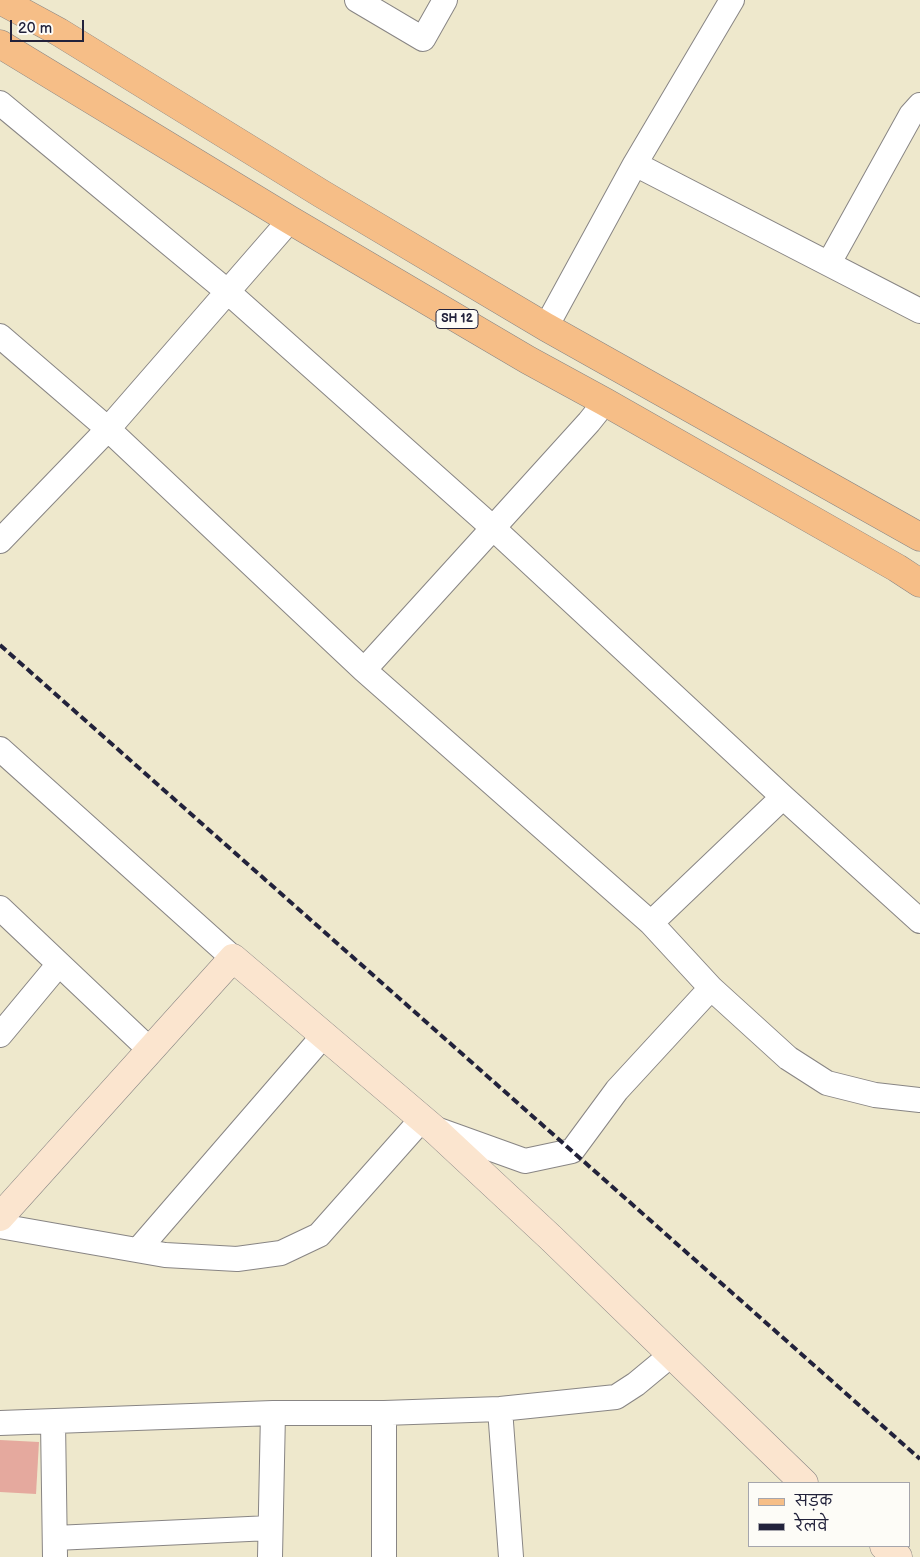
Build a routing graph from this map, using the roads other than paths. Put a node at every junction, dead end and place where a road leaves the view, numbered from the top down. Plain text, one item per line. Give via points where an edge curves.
1 (0, 0) edge
2 (357, 0) edge
3 (445, 0) edge
4 (732, 0) edge
5 (0, 44) edge
6 (0, 103) edge
7 (920, 105) edge
8 (635, 164) junction
9 (290, 220) junction
10 (829, 263) junction
11 (228, 292) junction
12 (920, 311) edge
13 (546, 327) junction
14 (0, 336) edge
15 (605, 402) junction
16 (108, 430) junction
17 (493, 528) junction
18 (919, 534) edge
19 (0, 541) edge
20 (920, 583) edge
21 (364, 670) junction
22 (0, 748) edge
23 (783, 797) junction
24 (0, 908) edge
25 (920, 921) edge
26 (651, 922) junction
27 (233, 958) junction
28 (59, 964) junction
29 (711, 988) junction
30 (0, 1035) edge
31 (324, 1035) junction
32 (150, 1050) junction
33 (920, 1100) edge
34 (428, 1124) junction
35 (0, 1217) edge
36 (0, 1226) edge
37 (138, 1250) junction
38 (671, 1355) junction
39 (500, 1409) junction
40 (272, 1413) junction
41 (384, 1413) junction
42 (53, 1422) junction
43 (0, 1424) edge
44 (803, 1482) edge
45 (270, 1528) junction
46 (55, 1547) edge
47 (885, 1547) edge
48 (270, 1557) edge
49 (384, 1557) edge
50 (511, 1557) edge
51 (898, 1557) edge

1 - 13 main road, SH 12 via 59,32
2 - 3 street via 423,39
4 - 8 street
5 - 9 main road, SH 12
6 - 11 street
7 - 10 street via 911,115
8 - 10 street
8 - 13 street
9 - 11 street
9 - 15 main road, SH 12
10 - 12 street
11 - 16 street
11 - 17 street
13 - 18 main road, SH 12
14 - 16 street
15 - 17 street
15 - 20 main road, SH 12
16 - 19 street
16 - 21 street
17 - 21 street
17 - 23 street
21 - 26 street
22 - 27 street
23 - 25 street
23 - 26 street
24 - 28 street
26 - 29 street
27 - 31 street
27 - 32 street
28 - 30 street
28 - 32 street
29 - 33 street via 788,1058 827,1083 875,1095
29 - 34 street via 617,1090 572,1151 525,1161
31 - 34 street
31 - 37 street
32 - 35 street
34 - 37 street via 319,1235 281,1253 237,1259 165,1255
34 - 38 street
36 - 37 street
38 - 39 street via 616,1397
38 - 44 street
39 - 41 street
39 - 50 street
40 - 41 street
40 - 42 street
40 - 45 street
41 - 49 street
42 - 43 street
42 - 46 street
45 - 46 street
45 - 48 street
47 - 51 street

